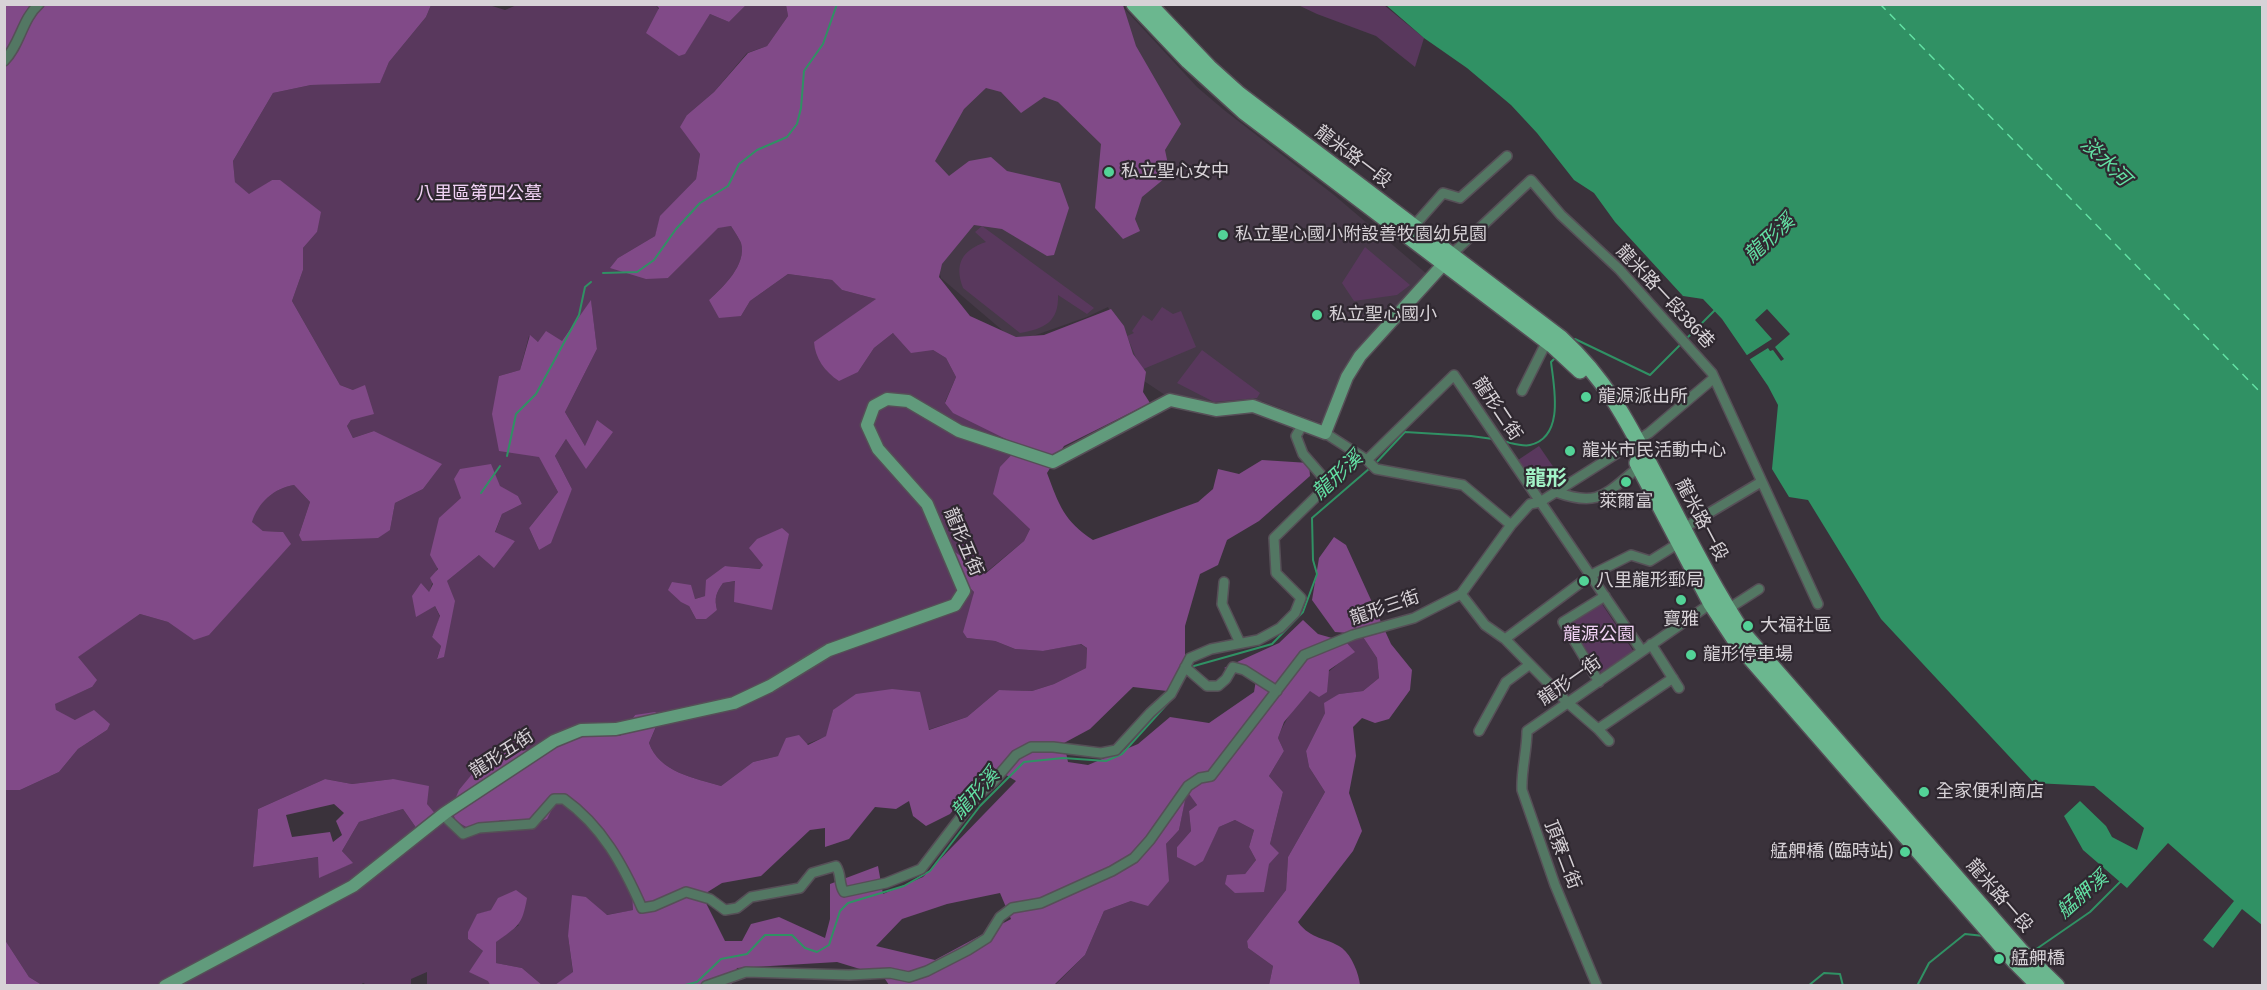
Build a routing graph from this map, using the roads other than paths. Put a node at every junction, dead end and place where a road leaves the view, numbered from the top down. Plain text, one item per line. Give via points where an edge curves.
1 (39, 4) edge
2 (1134, 4) edge
3 (1149, 4) edge
4 (4, 61) edge
5 (1235, 98) junction
6 (1507, 156) dead end
7 (1413, 227) junction
8 (1448, 259) junction
9 (1560, 346) junction
10 (1714, 378) junction
11 (1522, 391) dead end
12 (1303, 424) junction
13 (1325, 433) junction
14 (1633, 443) junction
15 (1371, 464) junction
16 (1639, 467) junction
17 (1761, 482) junction
18 (1556, 492) junction
19 (1540, 502) junction
20 (1511, 525) junction
21 (1681, 535) junction
22 (1591, 575) junction
23 (1224, 582) dead end
24 (1759, 589) dead end
25 (1461, 594) junction
26 (1605, 596) junction
27 (1720, 604) junction
28 (1818, 604) dead end
29 (1505, 639) junction
30 (1240, 643) junction
31 (1651, 644) junction
32 (1642, 651) junction
33 (1529, 664) junction
34 (1185, 667) junction
35 (1673, 678) junction
36 (1599, 682) junction
37 (1679, 688) dead end
38 (1277, 691) junction
39 (1568, 703) junction
40 (1598, 729) junction
41 (1479, 731) dead end
42 (1527, 731) joint
43 (1609, 741) dead end
44 (443, 815) junction
45 (2022, 959) junction
46 (165, 986) edge
47 (706, 986) edge
48 (1597, 986) edge
49 (2039, 986) edge
50 (2056, 986) edge

1 - 4 street
2 - 5 main road, 龍米路一段 via 1188,61
3 - 5 main road, 龍米路一段
5 - 7 main road, 龍米路一段
5 - 8 main road, 龍米路一段
6 - 7 street via 1460,198 1443,194
7 - 8 main road, 龍米路一段
8 - 9 main road, 龍米路一段
8 - 10 street, 龍米路一段386巷 via 1531,180 1561,216 1619,268
8 - 13 street via 1360,356 1347,377
9 - 11 street
9 - 14 main road, 龍米路一段 via 1585,369
10 - 14 street, 龍米路一段386巷
10 - 17 street, 龍米路一段386巷
12 - 13 street, 龍形五街
12 - 30 street via 1296,436 1303,454 1329,484 1274,538 1276,573 1301,598 1295,613 1280,628 1258,640
12 - 44 street, 龍形五街 via 1253,406 1216,410 1170,400 1053,462 959,431 908,400 887,399 874,406 867,425 878,448 927,504 964,591 955,605 830,650 770,686 734,702 616,729 581,730 554,741
13 - 15 street
14 - 16 main road, 龍米路一段
14 - 18 street, 龍形三街
14 - 21 main road, 龍米路一段
15 - 19 street, 龍形二街 via 1454,375
15 - 20 street via 1463,484
16 - 18 street via 1602,496 1584,500
16 - 21 main road, 龍米路一段
17 - 21 street
17 - 28 street, 龍米路一段386巷
18 - 19 street, 龍形三街
19 - 20 street, 龍形三街 via 1530,504
19 - 22 street, 龍形二街
20 - 25 street, 龍形三街
21 - 22 street via 1650,561 1631,555
21 - 27 main road, 龍米路一段
22 - 26 street, 龍形二街
22 - 29 street
23 - 30 street via 1222,604
24 - 27 street, 龍形一街
25 - 29 street via 1485,625
25 - 38 street, 龍形三街 via 1414,618 1353,635 1304,656
26 - 32 street, 龍形二街
26 - 36 street via 1563,622
27 - 31 street, 龍形一街
27 - 45 main road, 龍米路一段
27 - 45 main road, 龍米路一段 via 1753,663 1969,909
29 - 33 street
30 - 34 street via 1190,658
31 - 32 street, 龍形一街
31 - 35 street
32 - 36 street, 龍形一街
33 - 39 street
33 - 41 street via 1506,682
34 - 38 street via 1207,686 1218,686 1233,667
34 - 44 street via 1171,694 1116,750 1101,753 1031,747 1016,755 977,795 921,869 863,889 844,892 836,866 812,873 800,888 751,897 737,908 725,910 710,899 686,892 642,908 604,838 583,813 564,799 554,799 532,824 479,828 463,834
35 - 37 street
35 - 40 street
36 - 39 street, 龍形一街
38 - 47 street, 龍形三街 via 1211,776 1188,786 1134,858 1041,903 1012,908 1000,917 987,938 968,950 909,977 890,973 746,972
39 - 40 street
39 - 42 street, 龍形一街
40 - 43 street
42 - 48 street, 頂寮二街 via 1521,776 1526,807
44 - 46 street, 龍形五街 via 353,886
45 - 49 main road, 龍米路一段
45 - 50 main road, 龍米路一段

